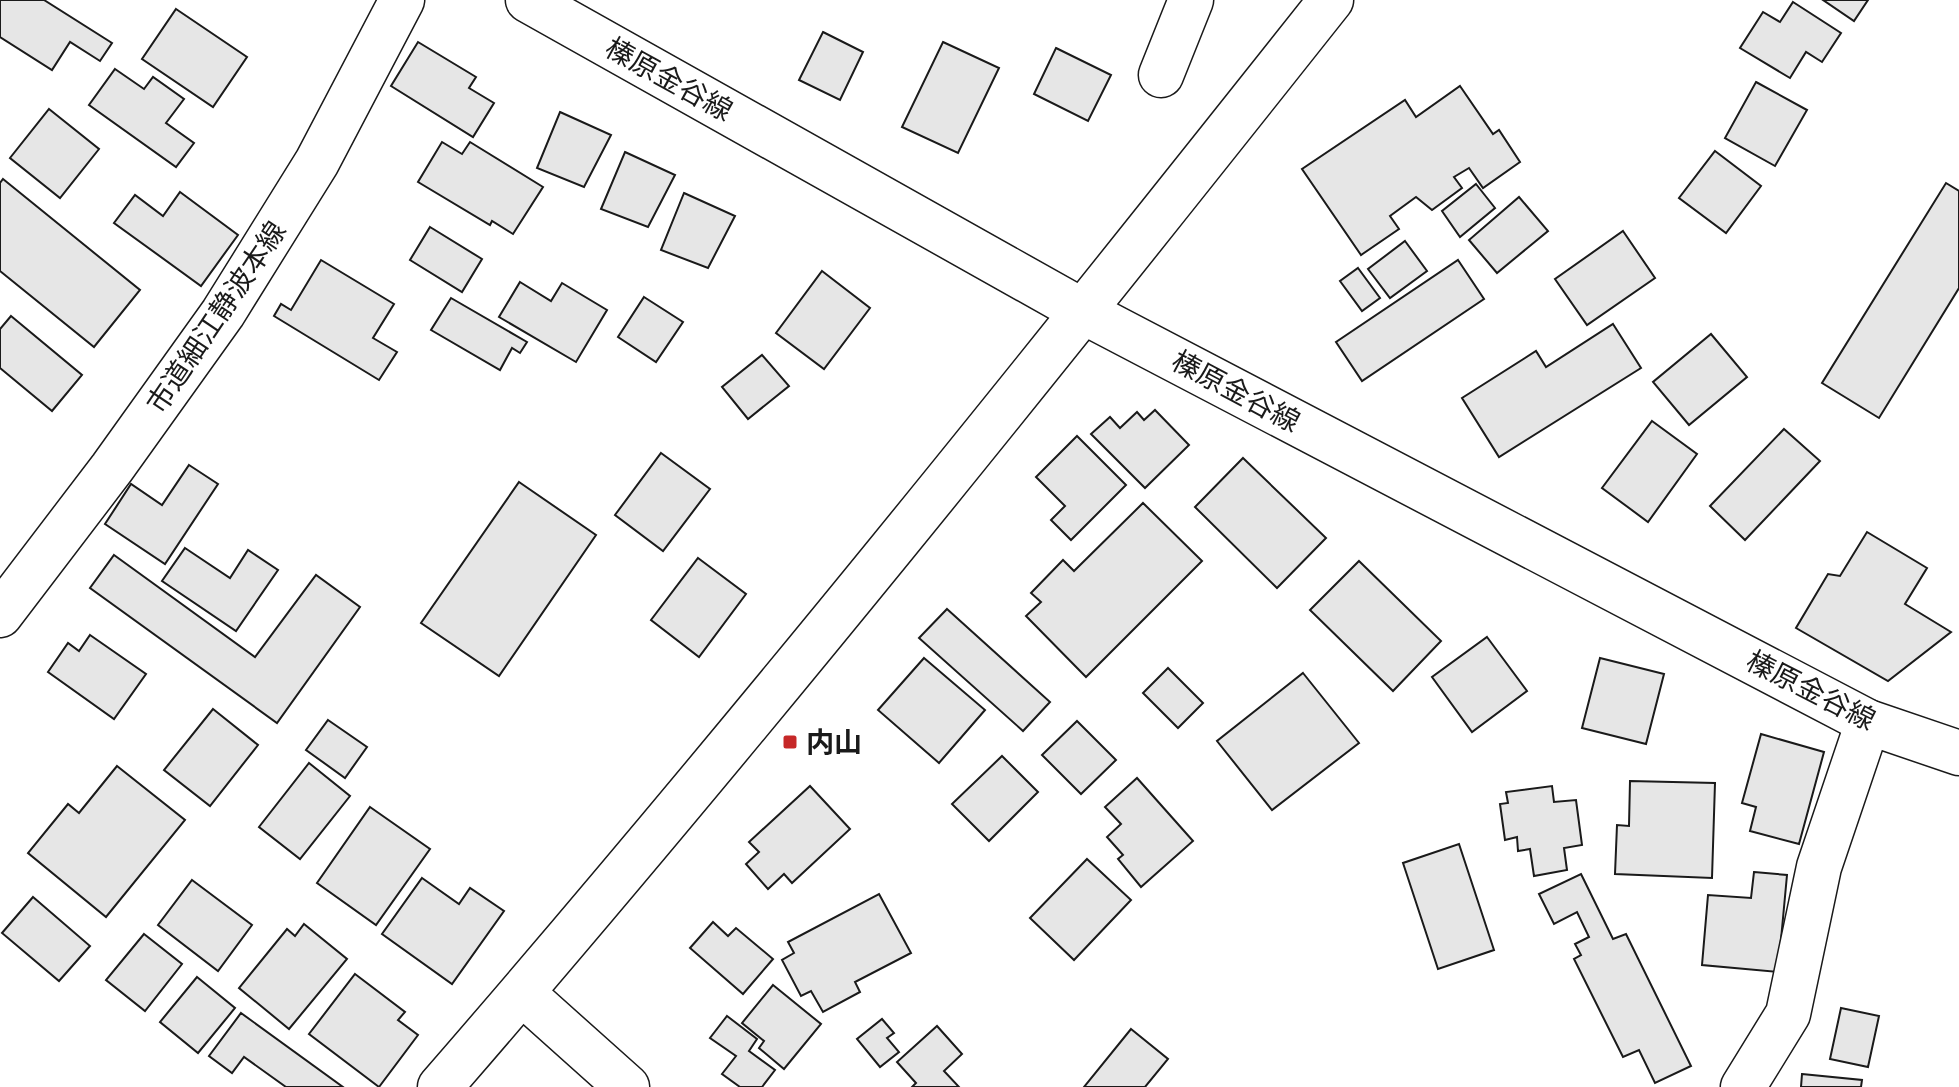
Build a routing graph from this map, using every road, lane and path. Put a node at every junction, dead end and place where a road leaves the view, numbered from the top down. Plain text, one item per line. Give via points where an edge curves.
1 (402, 0) edge
2 (528, 0) edge
3 (1191, 0) edge
4 (1331, 0) edge
5 (1161, 75) dead end
6 (1084, 312) junction
7 (0, 615) edge
8 (1868, 722) junction
9 (1959, 753) edge
10 (522, 993) junction
11 (440, 1087) edge
12 (627, 1087) edge
13 (1743, 1087) edge

1 - 7 street, 市道細江静波本線 via 317,162 223,313
2 - 6 street, 榛原金谷線
3 - 5 street
4 - 6 street
6 - 8 street, 榛原金谷線
6 - 10 street
8 - 9 street, 榛原金谷線
8 - 13 street via 1819,867 1788,1014
10 - 11 street
10 - 12 street

